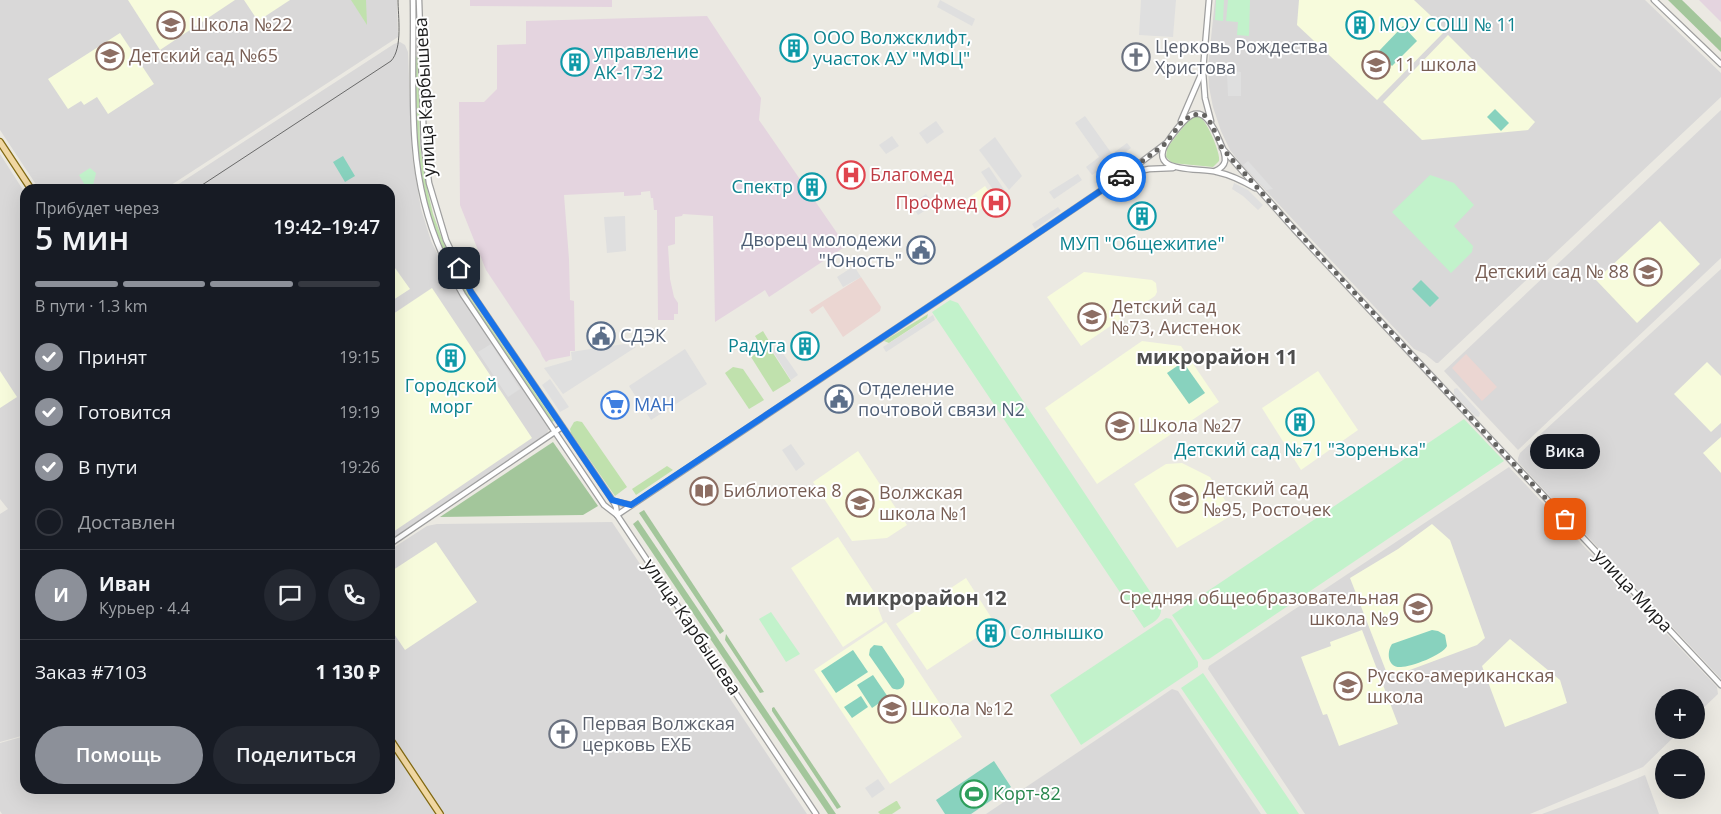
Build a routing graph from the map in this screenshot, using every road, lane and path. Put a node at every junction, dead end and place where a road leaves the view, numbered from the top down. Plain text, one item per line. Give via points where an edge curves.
1 (413, 0) edge
2 (419, 0) edge
3 (1208, 0) edge
4 (1654, 0) edge
5 (1721, 64) edge
6 (1203, 70) junction
7 (1181, 123) junction
8 (1212, 125) junction
9 (0, 142) edge
10 (1165, 144) junction
11 (1222, 148) junction
12 (1174, 168) junction
13 (1215, 171) junction
14 (1124, 175) junction
15 (27, 184) edge
16 (1259, 190) junction
17 (562, 427) junction
18 (556, 432) junction
19 (613, 502) junction
20 (631, 505) junction
21 (617, 515) junction
22 (395, 541) edge
23 (1721, 685) edge
24 (395, 746) edge
25 (440, 814) edge
26 (816, 814) edge

1 - 18 street, улица Карбышева via 415,146 431,225 448,271 463,296
2 - 17 street, улица Карбышева via 424,146 429,183 446,240 471,292
3 - 6 street
4 - 5 street
6 - 7 street
6 - 8 street via 1205,98
7 - 8 street via 1191,115 1199,114 1206,116
7 - 10 street
8 - 11 street
9 - 15 main road
10 - 12 street via 1163,159
10 - 14 street
11 - 13 street via 1225,159
11 - 16 street, улица Мира
12 - 13 street
12 - 14 street
13 - 16 street, улица Мира
14 - 20 street
16 - 23 street, улица Мира
17 - 18 street
17 - 19 street, улица Карбышева
18 - 21 street, улица Карбышева via 604,505
18 - 22 street
19 - 20 street
19 - 21 street, улица Карбышева
20 - 21 street
21 - 26 street, улица Карбышева
24 - 25 main road

